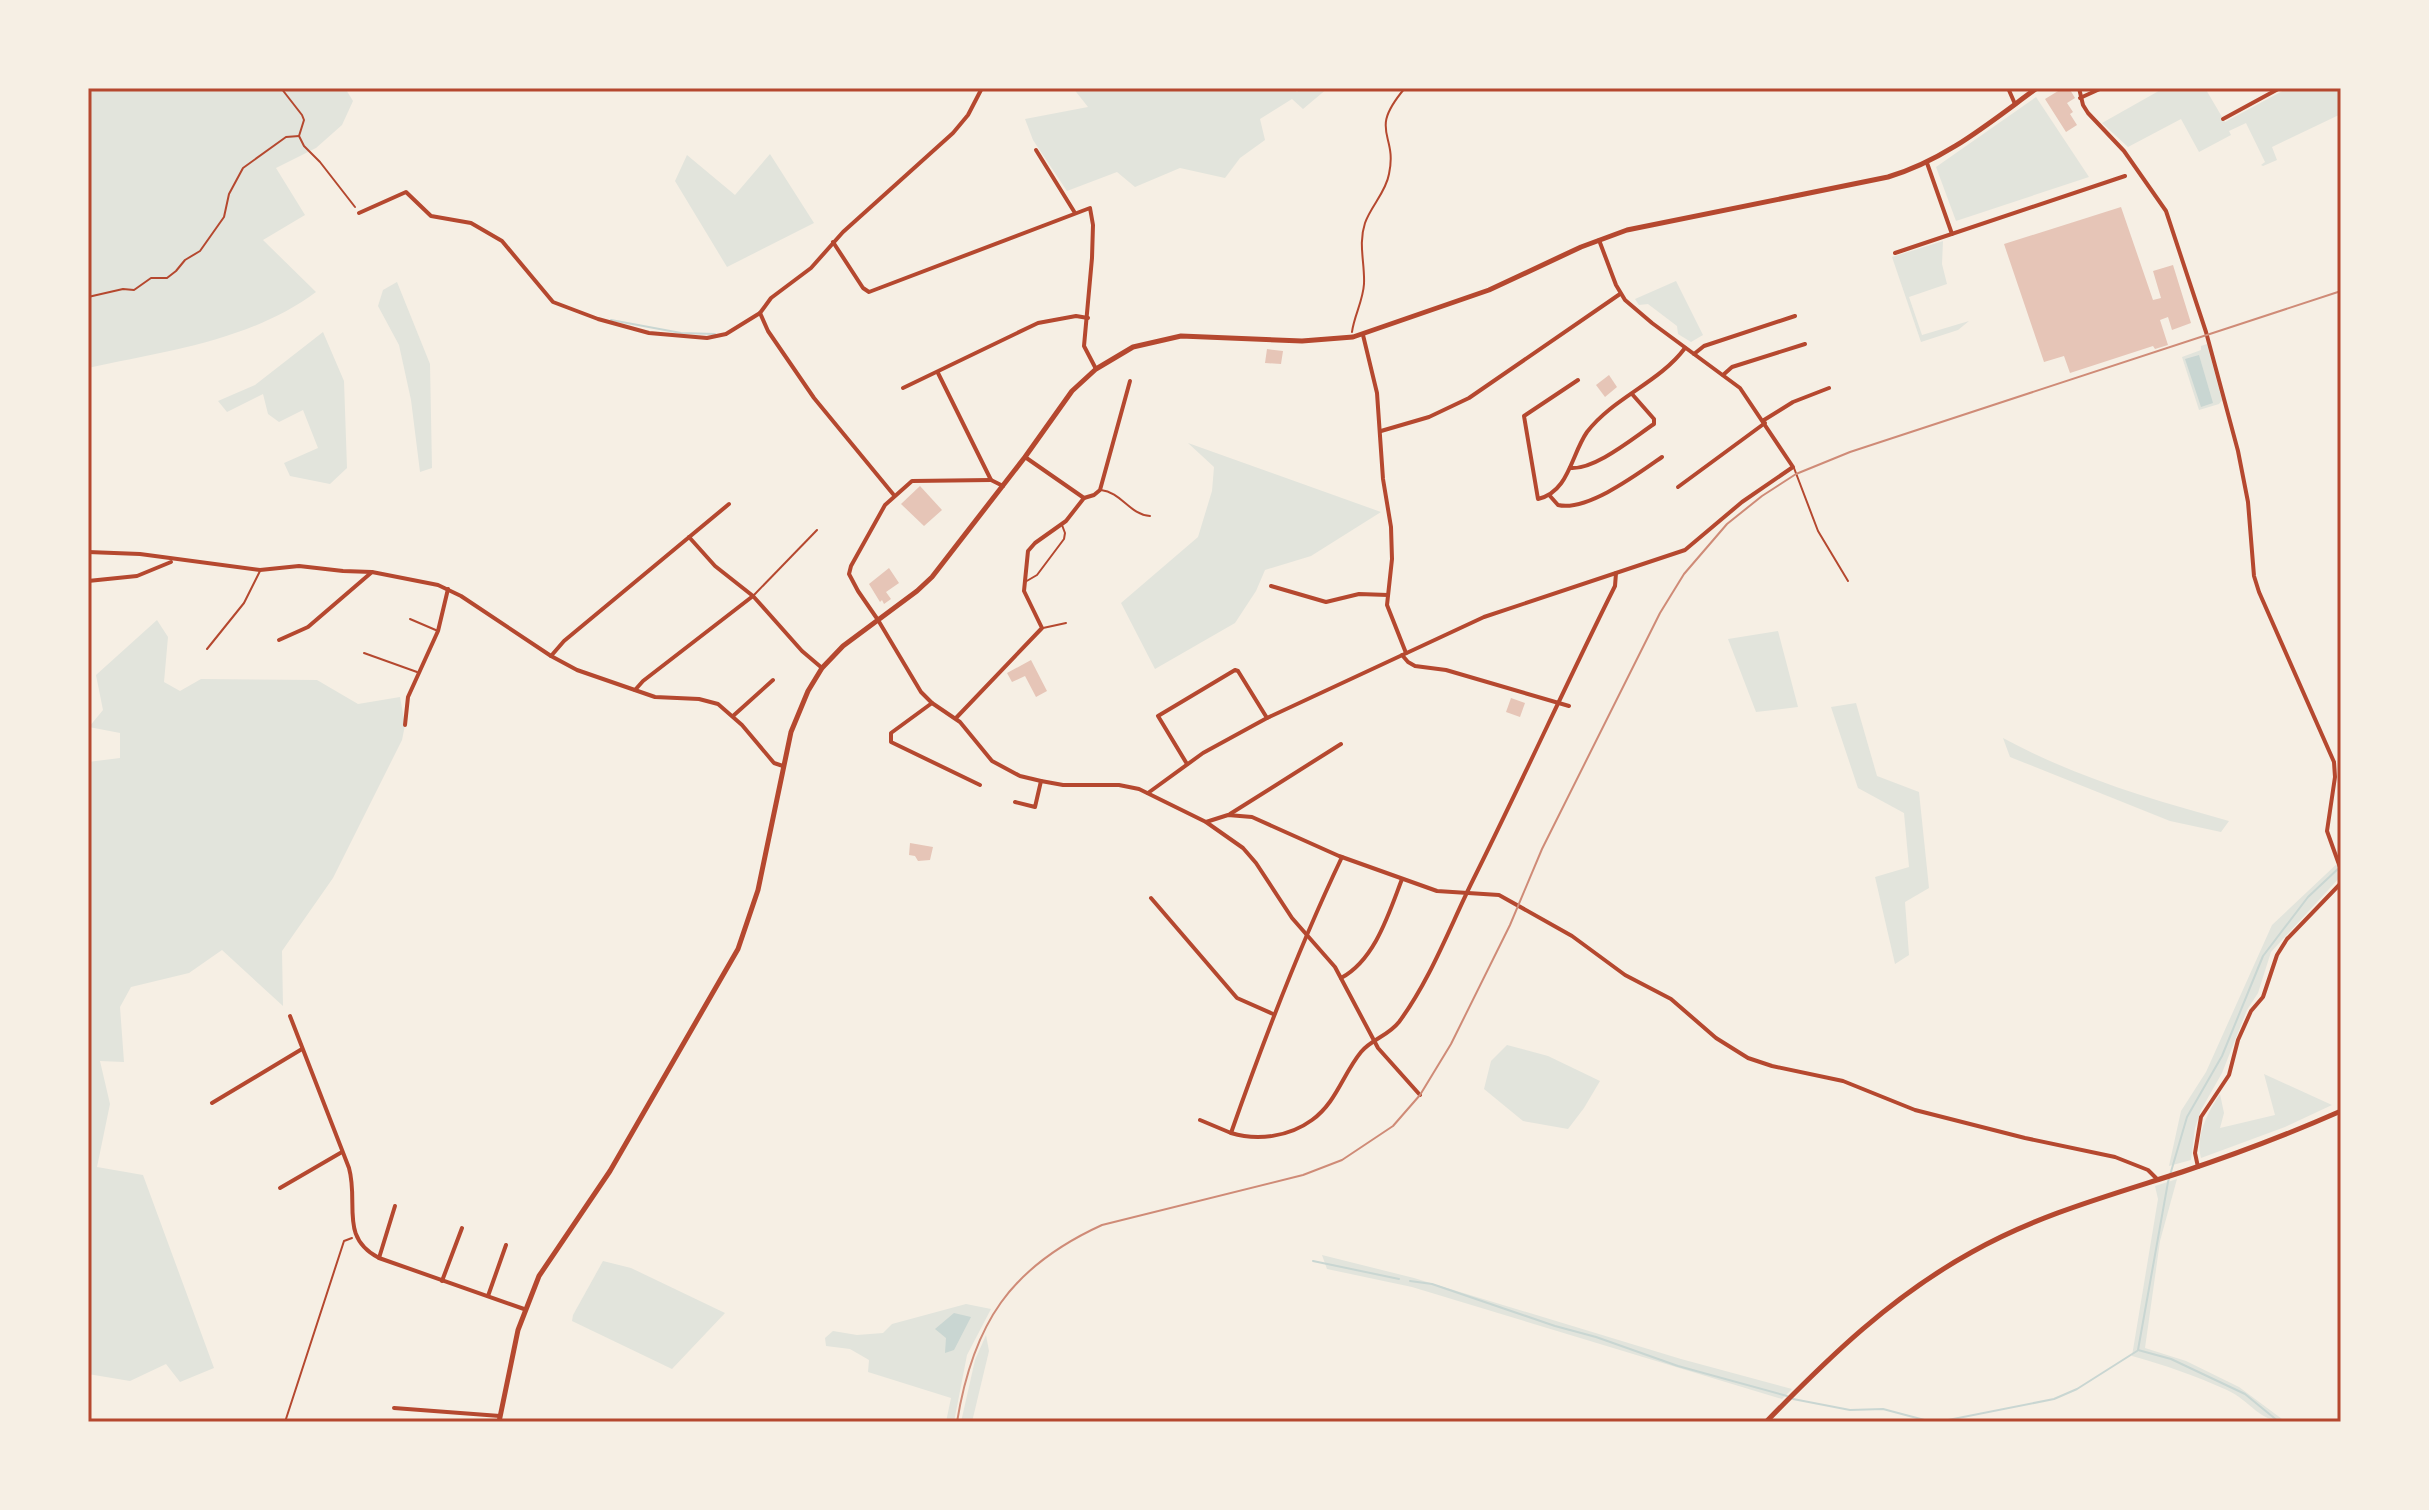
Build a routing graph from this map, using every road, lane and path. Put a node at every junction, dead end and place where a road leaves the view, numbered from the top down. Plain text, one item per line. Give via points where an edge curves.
1 (281, 88) edge
2 (982, 88) edge
3 (1405, 88) edge
4 (2008, 88) edge
5 (2037, 88) edge
6 (2079, 88) edge
7 (2102, 88) edge
8 (2280, 88) edge
9 (2080, 98) junction
10 (2015, 104) junction
11 (2223, 119) dead end
12 (299, 136) junction
13 (1036, 150) dead end
14 (1927, 163) junction
15 (2125, 176) dead end
16 (359, 213) joint
17 (1075, 213) junction
18 (1952, 234) junction
19 (1599, 240) junction
20 (833, 242) junction
21 (1895, 253) dead end
22 (1620, 294) junction
23 (88, 297) edge
24 (760, 313) junction
25 (1795, 316) dead end
26 (1088, 318) junction
27 (1363, 335) junction
28 (1353, 337) junction
29 (1805, 344) dead end
30 (1685, 348) junction
31 (1694, 354) junction
32 (1096, 369) junction
33 (938, 373) junction
34 (1723, 375) junction
35 (1578, 380) dead end
36 (1130, 381) dead end
37 (903, 388) dead end
38 (1829, 388) dead end
39 (1632, 394) junction
40 (1764, 422) junction
41 (1381, 431) junction
42 (1025, 457) junction
43 (1662, 457) dead end
44 (1793, 467) junction
45 (1570, 468) junction
46 (991, 480) junction
47 (1003, 486) junction
48 (1678, 487) dead end
49 (1100, 490) junction
50 (894, 495) junction
51 (1550, 496) junction
52 (1084, 498) junction
53 (729, 504) dead end
54 (1150, 516) dead end
55 (1061, 525) junction
56 (817, 530) dead end
57 (689, 537) junction
58 (88, 552) edge
59 (173, 560) junction
60 (260, 570) junction
61 (372, 572) junction
62 (1616, 573) junction
63 (88, 581) edge
64 (1848, 581) dead end
65 (1024, 582) junction
66 (1271, 586) dead end
67 (448, 589) junction
68 (1388, 595) junction
69 (753, 596) junction
70 (410, 619) dead end
71 (878, 620) junction
72 (1066, 623) dead end
73 (1042, 628) junction
74 (438, 631) junction
75 (279, 640) dead end
76 (207, 649) dead end
77 (364, 653) dead end
78 (1404, 654) junction
79 (551, 656) junction
80 (822, 668) junction
81 (419, 672) junction
82 (773, 680) dead end
83 (635, 690) junction
84 (932, 703) junction
85 (1557, 703) junction
86 (1569, 706) dead end
87 (733, 716) junction
88 (956, 718) junction
89 (1267, 718) junction
90 (405, 725) dead end
91 (1341, 744) dead end
92 (1187, 764) junction
93 (783, 766) junction
94 (1041, 781) junction
95 (980, 785) dead end
96 (1148, 793) junction
97 (1015, 802) dead end
98 (1228, 815) junction
99 (1206, 822) junction
100 (1342, 857) junction
101 (2340, 867) edge
102 (1402, 879) junction
103 (2341, 883) edge
104 (1467, 893) junction
105 (1151, 898) dead end
106 (1305, 934) junction
107 (1341, 978) junction
108 (1273, 1014) junction
109 (290, 1016) dead end
110 (1373, 1041) junction
111 (302, 1049) junction
112 (1420, 1095) dead end
113 (212, 1103) dead end
114 (2341, 1111) edge
115 (1200, 1120) dead end
116 (1231, 1133) junction
117 (342, 1152) junction
118 (2198, 1167) junction
119 (2158, 1180) junction
120 (280, 1188) dead end
121 (395, 1206) dead end
122 (462, 1228) dead end
123 (355, 1236) junction
124 (506, 1245) dead end
125 (379, 1258) junction
126 (442, 1281) junction
127 (488, 1296) junction
128 (524, 1309) junction
129 (394, 1408) dead end
130 (500, 1419) edge
131 (285, 1422) edge
132 (1766, 1422) edge

1 - 12 path via 304,120
2 - 20 street via 953,133
3 - 28 path via 1384,119 1390,168 1362,232 1364,286
4 - 10 street
5 - 10 street
6 - 9 street
7 - 9 street
8 - 11 street
9 - 101 street via 2166,211 2238,451 2254,576 2334,762 2327,831
10 - 14 street
12 - 16 path
12 - 23 path via 286,137 243,168 224,217 200,251 167,278
13 - 17 street
14 - 18 street
14 - 19 street via 1888,177 1659,222
15 - 18 street
16 - 24 street via 406,192 431,216 471,223 502,241 562,306 649,333 707,338 726,334
17 - 20 street via 869,292
17 - 26 street via 1090,208 1092,216
18 - 21 street
19 - 22 street
19 - 27 street via 1489,290
20 - 24 street
22 - 30 street
22 - 41 street via 1469,398
24 - 50 street via 814,398
25 - 31 street
26 - 32 street via 1084,346
26 - 33 street via 1038,323
27 - 28 street
27 - 41 street
28 - 32 street via 1169,337 1133,347
29 - 34 street via 1732,367
30 - 31 street
30 - 39 street via 1669,368
31 - 34 street
32 - 42 street via 1070,393
33 - 37 street
33 - 46 street
34 - 40 street via 1740,388
35 - 51 street via 1524,416 1538,499
36 - 49 street
38 - 40 street via 1793,402
39 - 45 street via 1588,431
39 - 45 street via 1654,424 1600,459
40 - 44 street
40 - 48 street
41 - 68 street via 1392,545
42 - 47 street
42 - 52 street
43 - 51 street via 1574,505 1558,505
44 - 62 street via 1690,547
44 - 64 lane via 1818,531
45 - 51 street
46 - 47 street
46 - 50 street via 916,479
47 - 71 street via 932,577
49 - 52 street
49 - 54 lane
50 - 71 street via 849,570
52 - 55 street
53 - 57 street
55 - 65 street via 1028,551
55 - 65 lane via 1064,539 1037,575
56 - 69 lane
57 - 69 street
57 - 79 street
58 - 59 street
59 - 60 street
59 - 63 street via 137,576
60 - 61 street via 299,566
60 - 76 lane via 244,603
61 - 67 street
61 - 75 street via 308,627
62 - 78 street via 1511,606
62 - 85 street via 1615,586
65 - 73 street via 1025,597
66 - 68 street via 1326,602 1359,594
67 - 74 street
67 - 79 street
68 - 78 street
69 - 80 street
69 - 83 street
70 - 74 lane
71 - 80 street
71 - 84 street
72 - 73 lane
73 - 88 street
74 - 81 street
77 - 81 lane
78 - 85 street via 1415,666
78 - 89 street
79 - 83 street
80 - 93 street via 796,718
81 - 90 street via 408,697
82 - 87 street
83 - 87 street via 655,697 710,701
84 - 88 street
84 - 95 street via 894,730 890,739
85 - 86 street
85 - 104 street
87 - 93 street via 774,763
88 - 94 street via 992,761
89 - 92 street
89 - 92 street via 1235,670 1158,716
91 - 98 street
92 - 96 street
93 - 128 street via 758,890 731,963 597,1191 544,1267
94 - 96 street via 1119,785
94 - 97 street via 1035,807
96 - 99 street
98 - 99 street
98 - 100 street via 1262,820
99 - 106 street via 1251,856
100 - 102 street
100 - 106 street
102 - 104 street via 1446,893
102 - 107 street via 1367,955
103 - 118 street via 2277,955 2263,997 2238,1040 2229,1075 2201,1117
104 - 110 street via 1404,1015 1386,1036
104 - 119 street via 1494,893 1572,936 1625,975 1671,999 1748,1058 1843,1081 1915,1110 2115,1157 2148,1170
105 - 108 street via 1237,998
106 - 107 street
106 - 108 street
107 - 110 street
108 - 116 street
109 - 111 street
110 - 112 street
110 - 116 street via 1327,1106 1306,1124 1271,1136
111 - 113 street
111 - 117 street
114 - 118 street
115 - 116 street
117 - 120 street
117 - 123 street via 352,1178
118 - 119 street
119 - 132 street via 2047,1217 1963,1256 1870,1321
121 - 125 street
122 - 126 street
123 - 125 street
123 - 131 path via 344,1241
124 - 127 street
125 - 126 street
126 - 127 street
127 - 128 street
128 - 130 street
129 - 130 street

